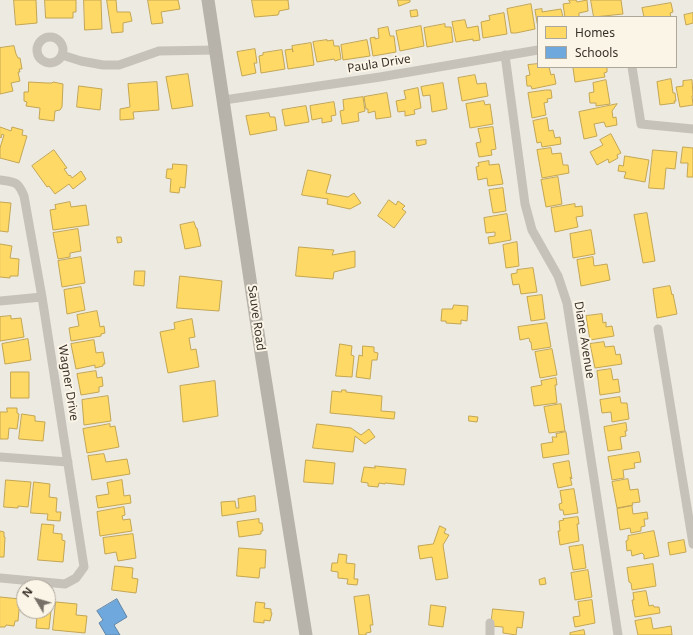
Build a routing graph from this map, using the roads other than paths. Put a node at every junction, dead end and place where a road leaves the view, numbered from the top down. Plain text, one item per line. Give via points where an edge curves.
1 (208, 0) edge
2 (216, 50) junction
3 (537, 50) edge
4 (62, 55) dead end
5 (505, 55) junction
6 (632, 68) edge
7 (224, 100) junction
8 (693, 129) edge
9 (0, 180) edge
10 (42, 297) junction
11 (0, 301) edge
12 (658, 329) dead end
13 (0, 457) edge
14 (68, 462) junction
15 (693, 544) edge
16 (0, 578) edge
17 (490, 623) dead end
18 (306, 635) edge
19 (490, 635) edge
20 (618, 635) edge

1 - 2 street, Sauve Road
2 - 4 street via 159,51 119,65 103,66
2 - 7 street, Sauve Road
3 - 5 street, Paula Drive
5 - 7 street, Paula Drive
5 - 20 street, Diane Avenue via 525,204 532,230 558,276 567,303
6 - 8 street via 641,124
7 - 18 street, Sauve Road
9 - 10 street, Wagner Drive via 15,182 24,196
10 - 11 street
10 - 14 street, Wagner Drive
12 - 15 street
13 - 14 street
14 - 16 street, Wagner Drive via 84,567 76,578 65,584
17 - 19 street

